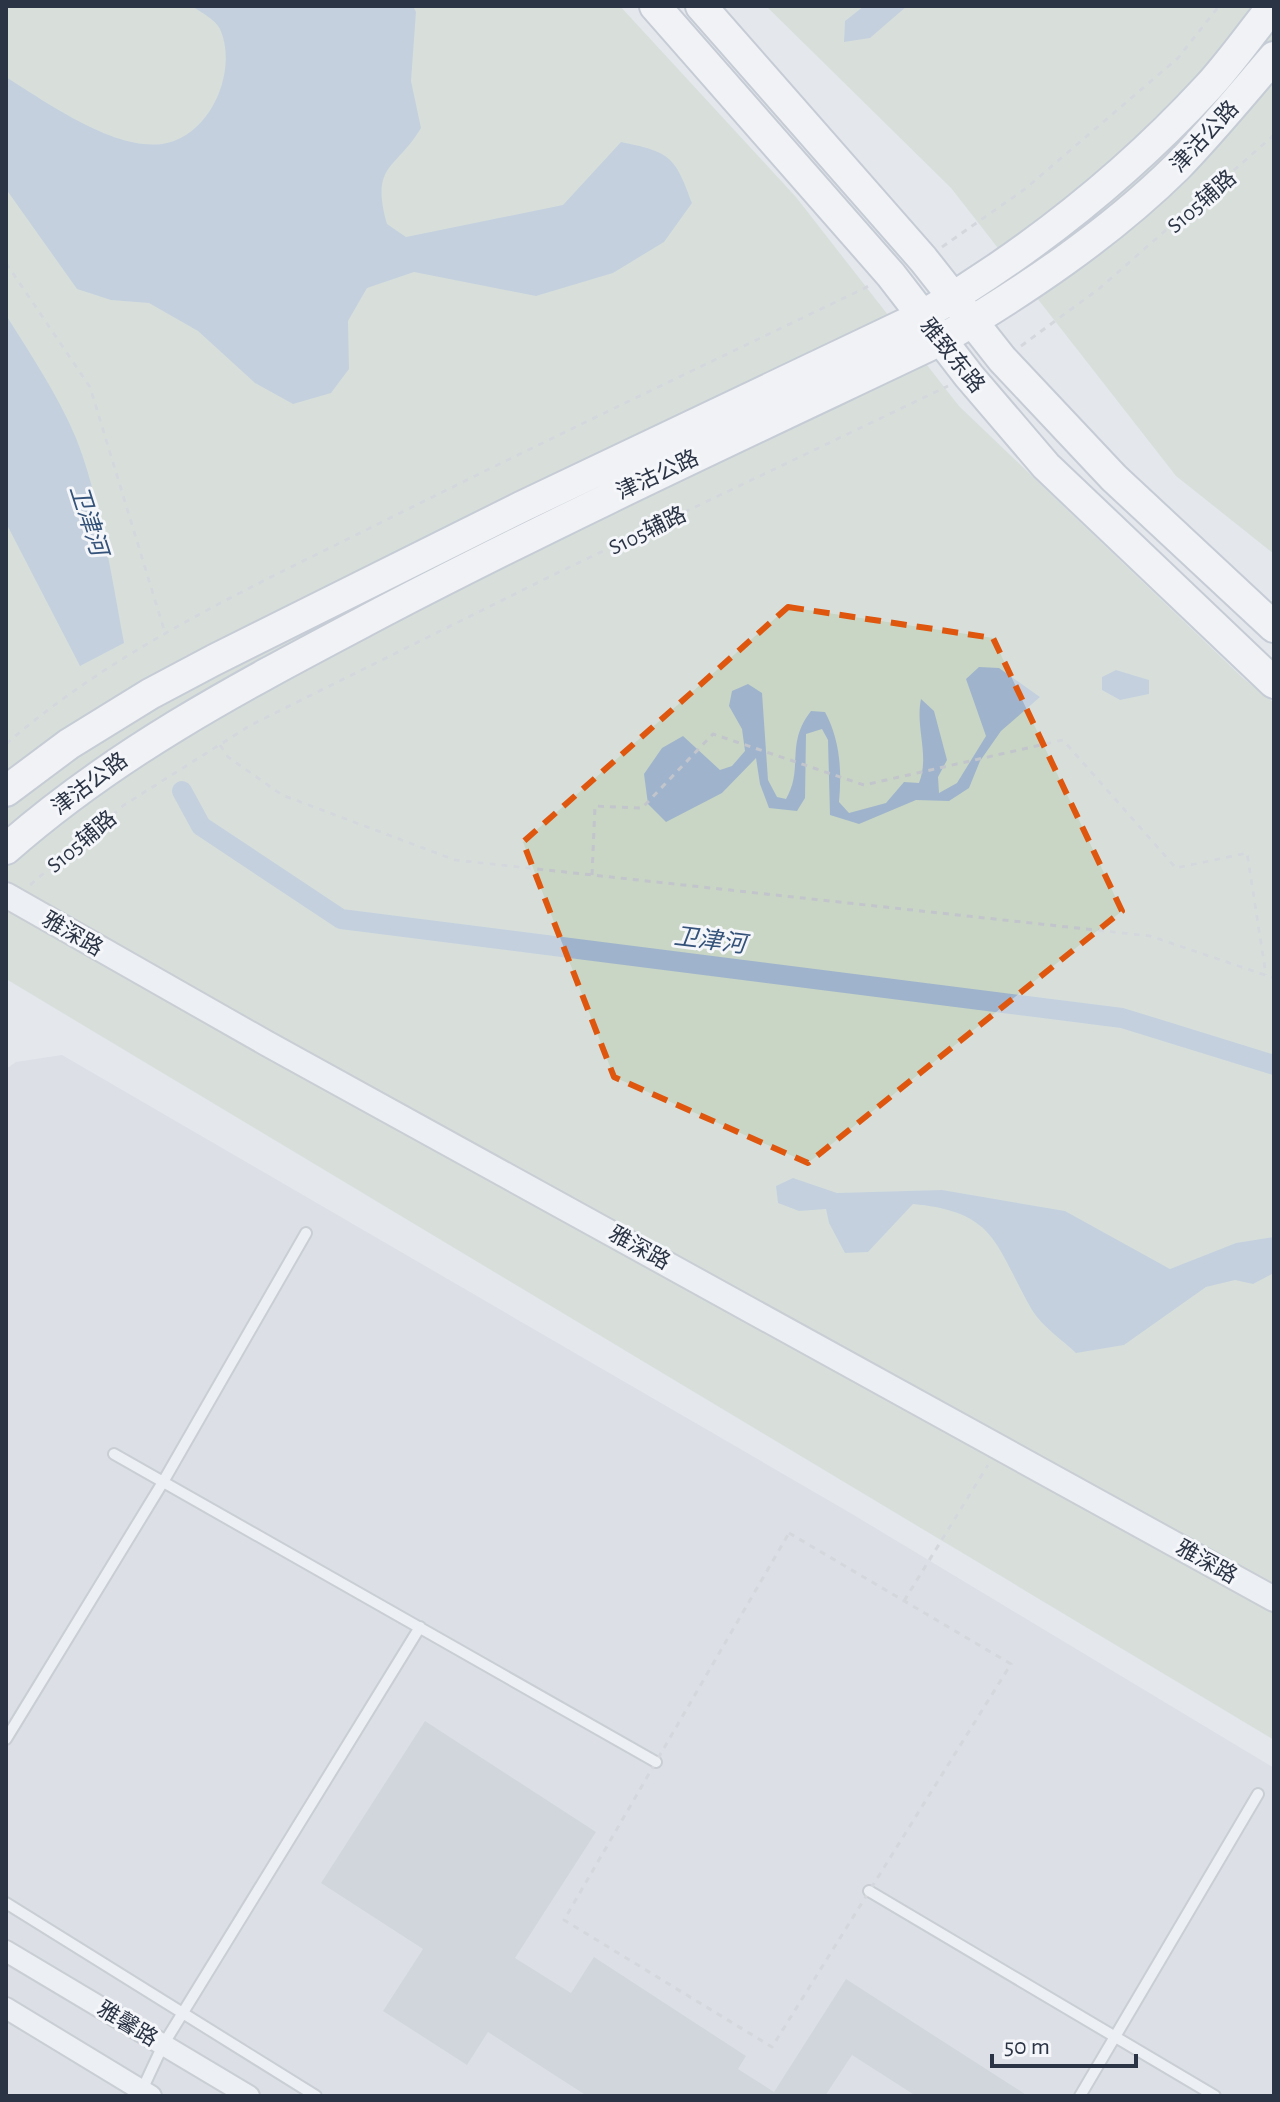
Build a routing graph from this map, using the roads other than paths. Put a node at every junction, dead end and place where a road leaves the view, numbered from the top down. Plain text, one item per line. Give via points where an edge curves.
1 (655, 6) edge
2 (701, 6) edge
3 (1273, 6) edge
4 (1274, 57) edge
5 (954, 297) junction
6 (922, 316) junction
7 (972, 322) junction
8 (941, 340) junction
9 (1274, 627) edge
10 (1274, 683) edge
11 (6, 791) edge
12 (6, 849) edge
13 (8, 902) edge
14 (306, 1233) dead end
15 (114, 1454) dead end
16 (163, 1482) junction
17 (1274, 1599) edge
18 (1274, 1615) edge
19 (420, 1627) junction
20 (6, 1739) edge
21 (656, 1762) road end
22 (1258, 1794) dead end
23 (869, 1891) road end
24 (6, 1903) edge
25 (6, 1951) edge
26 (6, 2008) edge
27 (181, 2015) junction
28 (1115, 2037) junction
29 (163, 2045) junction
30 (147, 2093) edge
31 (249, 2096) edge
32 (316, 2096) edge
33 (1080, 2096) edge
34 (1215, 2096) edge

1 - 6 main road, 雅致东路
2 - 5 main road, 雅致东路
3 - 5 main road, 津沽公路 via 1209,86 1137,158 1054,228
4 - 7 main road, 津沽公路 via 1176,167 1125,213
5 - 6 main road, 津沽公路
5 - 7 main road, 雅致东路
6 - 8 main road, 雅致东路
6 - 11 main road, 津沽公路 via 507,514 176,680 69,744
7 - 8 main road, 津沽公路
7 - 9 main road, 雅致东路 via 1114,478
8 - 10 main road, 雅致东路 via 1046,466
8 - 12 main road, 津沽公路 via 533,533 232,691 105,768
13 - 17 street, 雅深路
13 - 18 street, 雅深路
14 - 16 lane
15 - 16 lane
16 - 19 lane
16 - 20 lane
19 - 21 lane
19 - 27 lane
22 - 28 lane
23 - 28 lane
24 - 27 lane
25 - 29 street, 雅馨路
26 - 30 street
27 - 29 lane
27 - 32 lane
28 - 33 lane
28 - 34 lane
29 - 30 lane
29 - 31 street, 雅馨路

